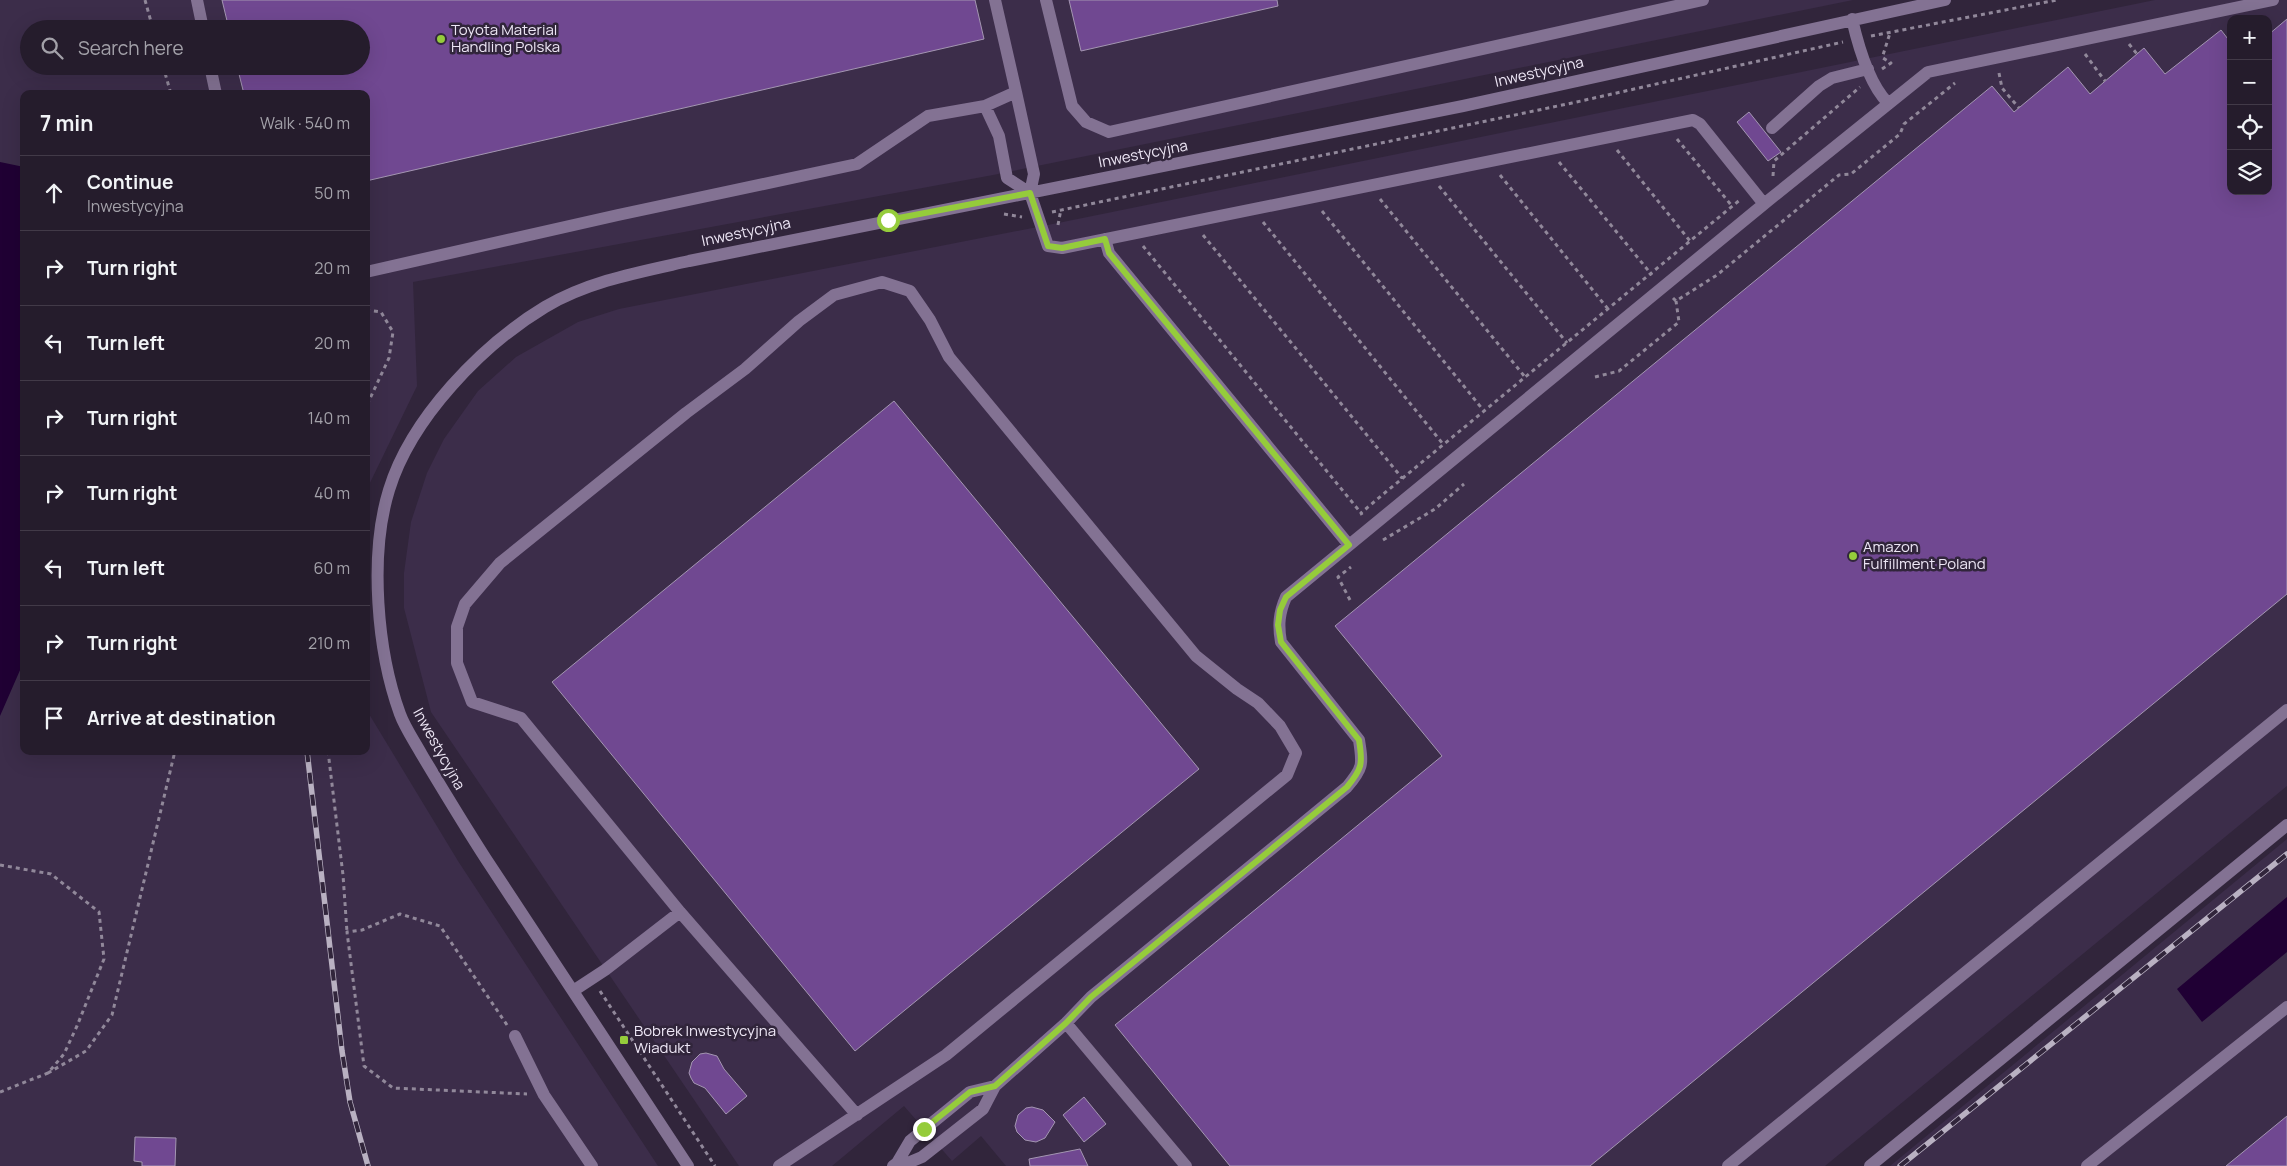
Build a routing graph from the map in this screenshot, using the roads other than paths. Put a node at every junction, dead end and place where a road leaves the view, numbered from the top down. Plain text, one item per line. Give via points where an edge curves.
1 (197, 0) edge
2 (995, 0) edge
3 (1046, 0) edge
4 (1703, 0) edge
5 (1945, 0) edge
6 (2272, 0) edge
7 (1852, 19) junction
8 (201, 20) edge
9 (1868, 69) junction
10 (212, 75) edge
11 (215, 90) edge
12 (1016, 92) junction
13 (1888, 103) junction
14 (986, 106) junction
15 (1772, 128) dead end
16 (1030, 193) junction
17 (1764, 204) junction
18 (1105, 239) junction
19 (370, 271) edge
20 (1349, 545) junction
21 (2287, 710) edge
22 (2287, 825) edge
23 (680, 912) junction
24 (573, 991) junction
25 (2287, 1007) edge
26 (1066, 1023) junction
27 (515, 1036) road end
28 (995, 1086) junction
29 (857, 1115) junction
30 (895, 1164) edge
31 (592, 1166) edge
32 (688, 1166) edge
33 (779, 1166) edge
34 (1186, 1166) edge
35 (1728, 1166) edge
36 (1870, 1166) edge
37 (2087, 1166) edge

1 - 8 street
2 - 12 street
3 - 4 street via 1072,106 1086,122 1109,132
5 - 7 street, Inwestycyjna
6 - 13 street via 1928,72
7 - 9 street via 1856,40
7 - 16 street, Inwestycyjna via 1463,106
9 - 13 street via 1880,95
9 - 15 street via 1832,78 1818,86
10 - 11 street
12 - 14 street
12 - 16 street via 1034,174
13 - 17 street
14 - 16 street via 998,136 1007,178
14 - 19 street via 928,116 857,164
16 - 18 street via 1048,246 1062,248
16 - 24 street, Inwestycyjna via 689,260 605,280 547,306 501,338 462,375 428,416 404,454 388,490 378,572 379,616 386,668 400,717 453,807
17 - 18 street via 1700,124 1693,120
17 - 20 street
18 - 20 street via 1109,253
20 - 26 street via 1286,597 1278,625 1281,642 1359,740 1360,772 1347,787 1091,997
21 - 35 street
22 - 36 street
23 - 24 street
23 - 29 street
23 - 29 street via 521,718 472,702 457,663 457,627 465,604 500,563 834,295 882,282 910,290 949,357 1196,656 1258,702 1280,726 1296,753 1287,774 946,1055
24 - 32 street, Inwestycyjna
25 - 37 street
26 - 28 street
26 - 34 street
27 - 31 street via 544,1094
28 - 30 street via 970,1092 910,1141
28 - 30 street via 983,1109 922,1158
29 - 33 street

